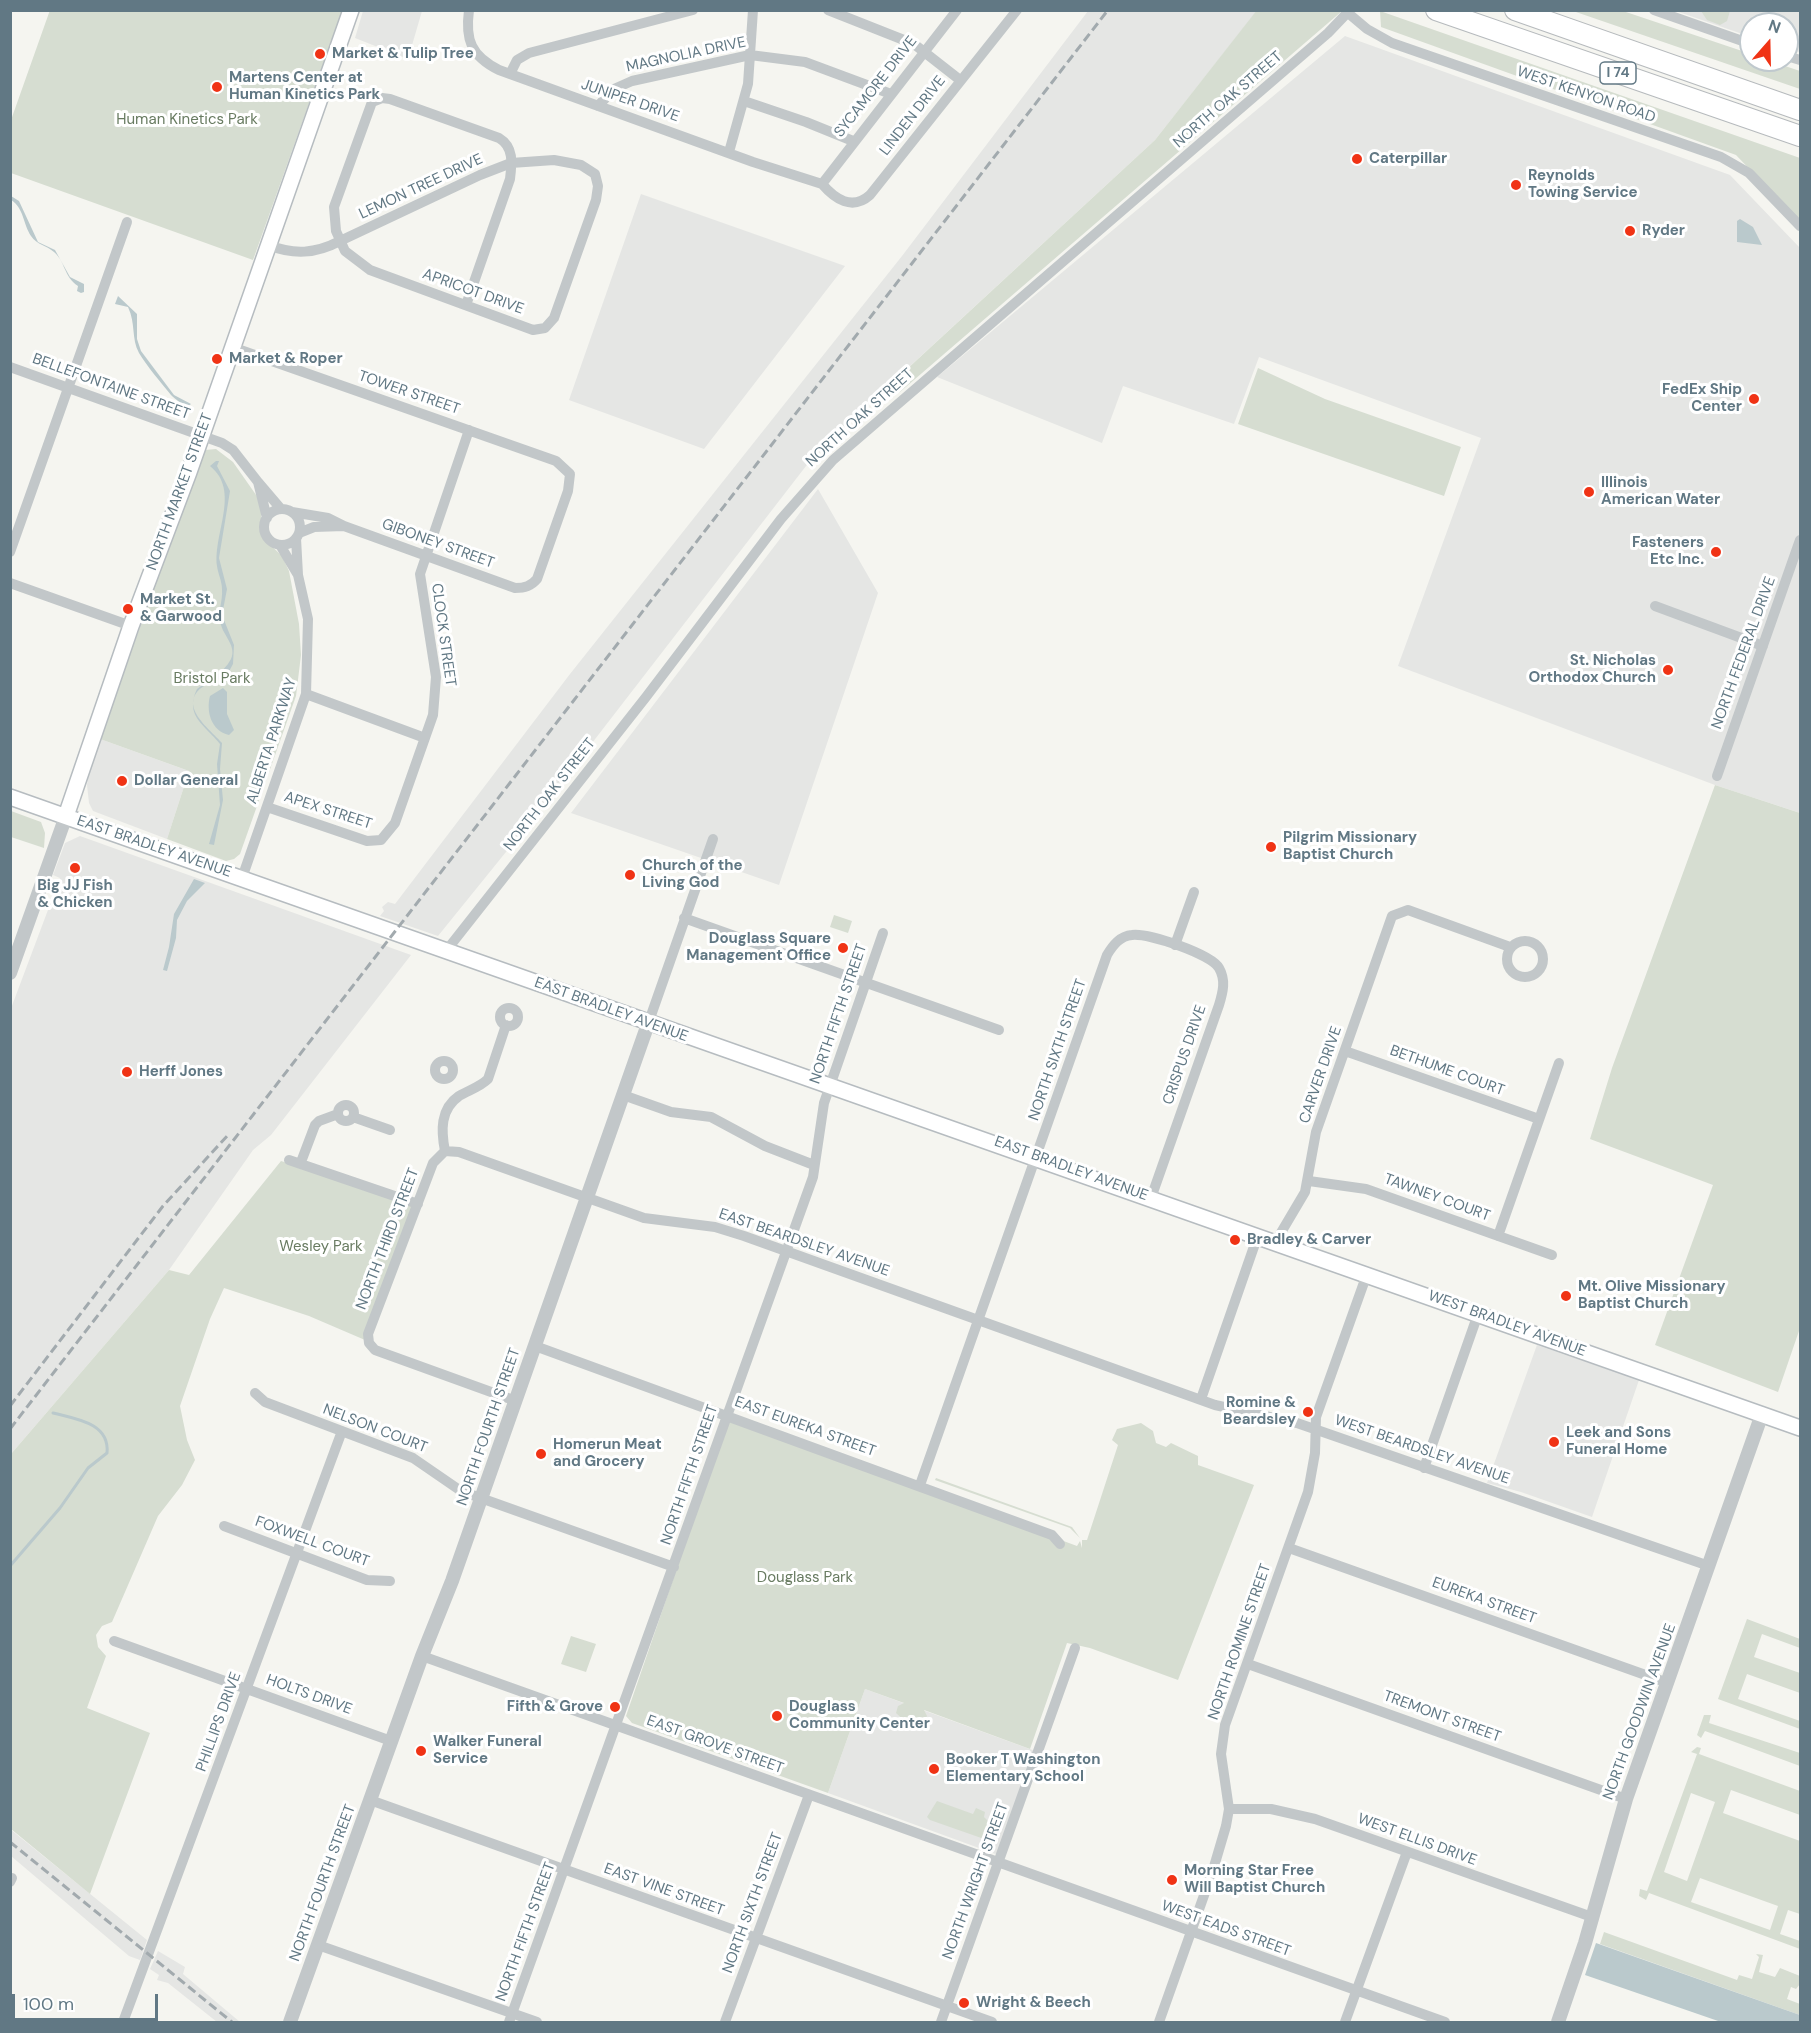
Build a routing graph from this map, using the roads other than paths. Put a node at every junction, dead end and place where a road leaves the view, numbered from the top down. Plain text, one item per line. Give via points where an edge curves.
1 (351, 10) edge
2 (469, 10) edge
3 (693, 10) edge
4 (753, 10) edge
5 (828, 10) edge
6 (957, 10) edge
7 (1017, 10) edge
8 (1436, 10) edge
9 (1515, 10) edge
10 (1654, 10) edge
11 (1349, 12) edge
12 (1739, 40) edge
13 (922, 52) junction
14 (750, 56) junction
15 (510, 74) junction
16 (960, 80) junction
17 (891, 94) junction
18 (744, 101) junction
19 (598, 106) junction
20 (1800, 110) edge
21 (1800, 136) edge
22 (853, 141) junction
23 (729, 152) junction
24 (511, 163) junction
25 (589, 169) joint
26 (822, 184) junction
27 (127, 222) dead end
28 (1800, 226) edge
29 (340, 241) junction
30 (268, 245) junction
31 (466, 305) junction
32 (232, 348) junction
33 (10, 368) edge
34 (68, 388) junction
35 (470, 430) junction
36 (201, 435) junction
37 (258, 482) junction
38 (286, 511) junction
39 (267, 518) junction
40 (344, 526) junction
41 (298, 536) junction
42 (1800, 540) edge
43 (280, 545) junction
44 (10, 552) edge
45 (425, 555) junction
46 (298, 575) junction
47 (10, 583) edge
48 (523, 588) joint
49 (1655, 606) dead end
50 (131, 626) junction
51 (1763, 646) junction
52 (306, 694) junction
53 (425, 738) junction
54 (1716, 776) dead end
55 (10, 797) edge
56 (267, 807) junction
57 (66, 816) junction
58 (712, 839) dead end
59 (381, 840) joint
60 (242, 878) junction
61 (1194, 892) dead end
62 (684, 918) junction
63 (883, 933) dead end
64 (1175, 945) junction
65 (1510, 947) dead end
66 (446, 951) junction
67 (10, 973) edge
68 (866, 982) junction
69 (648, 1023) junction
70 (506, 1025) dead end
71 (999, 1030) dead end
72 (1345, 1051) junction
73 (1559, 1063) dead end
74 (449, 1078) dead end
75 (829, 1088) junction
76 (623, 1095) junction
77 (458, 1096) junction
78 (1539, 1119) junction
79 (390, 1130) dead end
80 (445, 1151) junction
81 (1037, 1157) junction
82 (289, 1160) dead end
83 (301, 1162) junction
84 (814, 1165) junction
85 (1309, 1181) junction
86 (587, 1198) junction
87 (1151, 1198) junction
88 (418, 1204) junction
89 (1214, 1219) joint
90 (1258, 1235) junction
91 (1498, 1236) junction
92 (1276, 1241) junction
93 (787, 1251) junction
94 (1552, 1255) dead end
95 (1367, 1274) junction
96 (1478, 1314) junction
97 (979, 1320) junction
98 (535, 1346) junction
99 (1123, 1371) joint
100 (255, 1393) dead end
101 (1201, 1399) junction
102 (516, 1401) junction
103 (728, 1414) junction
104 (1762, 1414) junction
105 (1800, 1428) edge
106 (1316, 1430) junction
107 (342, 1431) junction
108 (1424, 1468) junction
109 (920, 1485) junction
110 (482, 1498) junction
111 (224, 1526) dead end
112 (1060, 1544) dead end
113 (1289, 1548) junction
114 (297, 1554) junction
115 (1710, 1566) junction
116 (674, 1567) junction
117 (390, 1581) dead end
118 (114, 1641) dead end
119 (1075, 1648) dead end
120 (422, 1656) junction
121 (1248, 1664) junction
122 (1668, 1683) junction
123 (247, 1689) junction
124 (617, 1726) junction
125 (392, 1741) junction
126 (809, 1795) junction
127 (1626, 1799) junction
128 (370, 1800) junction
129 (1229, 1809) junction
130 (1407, 1852) junction
131 (999, 1862) junction
132 (564, 1871) junction
133 (1592, 1917) junction
134 (1191, 1932) junction
135 (756, 1939) junction
136 (318, 1945) junction
137 (1356, 1991) junction
138 (947, 2006) junction
139 (510, 2018) edge
140 (123, 2022) edge
141 (290, 2022) edge
142 (537, 2022) edge
143 (725, 2022) edge
144 (941, 2022) edge
145 (992, 2022) edge
146 (1159, 2022) edge
147 (1345, 2022) edge
148 (1444, 2022) edge
149 (1558, 2022) edge

1 - 30 main road, NORTH MARKET STREET
2 - 15 street, JUNIPER DRIVE via 466,28 472,50 488,64
3 - 15 street via 530,53 517,60
4 - 14 street
5 - 13 street via 899,36
6 - 13 street, SYCAMORE DRIVE
7 - 16 street, LINDEN DRIVE
8 - 21 highway, I 74
9 - 20 highway, I 74
10 - 12 street
11 - 28 street, WEST KENYON ROAD via 1367,30 1392,43 1720,157 1756,179
11 - 66 street, NORTH OAK STREET via 833,460 781,519
13 - 16 street
13 - 17 street, SYCAMORE DRIVE
14 - 17 street, MAGNOLIA DRIVE via 805,62
14 - 18 street
14 - 19 street, MAGNOLIA DRIVE via 632,81 614,89
15 - 19 street, JUNIPER DRIVE
16 - 26 street, LINDEN DRIVE via 864,200 843,201
17 - 22 street, SYCAMORE DRIVE
18 - 22 street
18 - 23 street
19 - 23 street, JUNIPER DRIVE
22 - 26 street, SYCAMORE DRIVE
23 - 26 street, JUNIPER DRIVE
24 - 25 street, LEMON TREE DRIVE via 554,160
24 - 29 street, LEMON TREE DRIVE
24 - 29 street via 509,146 499,138 390,99 376,99 368,110 338,193 334,218
24 - 31 street via 510,179
25 - 31 street, APRICOT DRIVE via 598,179 596,200 550,325 533,330
27 - 34 street
29 - 30 street, LEMON TREE DRIVE via 306,253
29 - 31 street, APRICOT DRIVE via 361,266
30 - 32 main road, NORTH MARKET STREET
32 - 35 street, TOWER STREET
32 - 36 main road, NORTH MARKET STREET
33 - 34 street, BELLEFONTAINE STREET
34 - 36 street, BELLEFONTAINE STREET
34 - 44 street
35 - 45 street, CLOCK STREET
35 - 48 street, TOWER STREET via 556,461 570,474 568,491 537,579
36 - 37 street via 233,450
36 - 50 main road, NORTH MARKET STREET
37 - 38 street
37 - 39 street
38 - 39 street
38 - 40 street, GIBONEY STREET via 328,518
38 - 41 street via 299,521
39 - 43 street via 266,535
40 - 41 street, GIBONEY STREET via 314,527
40 - 45 street, GIBONEY STREET
41 - 43 street
41 - 46 street, ALBERTA PARKWAY
42 - 51 street, NORTH FEDERAL DRIVE
43 - 46 street, ALBERTA PARKWAY
45 - 48 street, GIBONEY STREET
45 - 53 street, CLOCK STREET via 420,583 436,677 433,715
46 - 52 street, ALBERTA PARKWAY via 308,619
47 - 50 street
49 - 51 street
50 - 57 main road, NORTH MARKET STREET
51 - 54 street, NORTH FEDERAL DRIVE
52 - 53 street
52 - 56 street, ALBERTA PARKWAY
53 - 59 street, CLOCK STREET via 395,823
55 - 57 main road, EAST BRADLEY AVENUE
56 - 59 street, APEX STREET via 353,837
56 - 60 street, ALBERTA PARKWAY
57 - 60 main road, EAST BRADLEY AVENUE
57 - 67 street, NORTH MARKET STREET
58 - 62 street, NORTH FOURTH STREET
60 - 66 main road, EAST BRADLEY AVENUE
61 - 64 street
62 - 68 street
62 - 69 street, NORTH FOURTH STREET
63 - 68 street, NORTH FIFTH STREET
64 - 81 street, NORTH SIXTH STREET via 1131,935 1112,947
64 - 87 street, CRISPUS DRIVE via 1217,965 1223,989
65 - 72 street, CARVER DRIVE via 1408,910 1392,916
66 - 69 main road, EAST BRADLEY AVENUE
68 - 71 street
68 - 75 street, NORTH FIFTH STREET
69 - 75 main road, EAST BRADLEY AVENUE
69 - 76 street, NORTH FOURTH STREET
70 - 77 street via 488,1079
72 - 78 street, BETHUME COURT
72 - 85 street, CARVER DRIVE via 1316,1132
73 - 78 street
74 - 77 street
75 - 81 main road, EAST BRADLEY AVENUE
75 - 84 street, NORTH FIFTH STREET
76 - 84 street via 671,1112 711,1118 765,1146
76 - 86 street, NORTH FOURTH STREET
77 - 80 street via 445,1112 442,1124
78 - 91 street
79 - 83 street via 353,1118 354,1110 348,1105 341,1107 338,1114 315,1125
80 - 86 street, EAST BEARDSLEY AVENUE
80 - 88 street, NORTH THIRD STREET via 433,1163
81 - 87 main road, EAST BRADLEY AVENUE
81 - 97 street, NORTH SIXTH STREET
82 - 83 street
83 - 88 street
84 - 93 street, NORTH FIFTH STREET
85 - 91 street, TAWNEY COURT via 1365,1189
85 - 92 street, CARVER DRIVE
86 - 93 street, EAST BEARDSLEY AVENUE via 662,1222 716,1227
86 - 98 street, NORTH FOURTH STREET
87 - 89 main road, EAST BRADLEY AVENUE
88 - 102 street, NORTH THIRD STREET via 368,1334 369,1343 375,1350
89 - 90 main road, WEST BRADLEY AVENUE
90 - 92 main road, WEST BRADLEY AVENUE
90 - 101 street
91 - 94 street, TAWNEY COURT
92 - 95 main road, WEST BRADLEY AVENUE
93 - 97 street, EAST BEARDSLEY AVENUE
93 - 103 street, NORTH FIFTH STREET
95 - 96 main road, WEST BRADLEY AVENUE
95 - 106 street, NORTH ROMINE STREET via 1316,1417
96 - 104 main road, WEST BRADLEY AVENUE
96 - 108 street
97 - 99 street, EAST BEARDSLEY AVENUE
97 - 109 street, NORTH SIXTH STREET
98 - 102 street, NORTH FOURTH STREET
98 - 103 street, EAST EUREKA STREET
99 - 101 street, WEST BEARDSLEY AVENUE
100 - 107 street, NELSON COURT via 265,1402
101 - 106 street, WEST BEARDSLEY AVENUE via 1232,1411 1286,1419
102 - 110 street, NORTH FOURTH STREET
103 - 109 street, EAST EUREKA STREET
103 - 116 street, NORTH FIFTH STREET
104 - 105 main road, WEST BRADLEY AVENUE
104 - 115 street, NORTH GOODWIN AVENUE
106 - 108 street, WEST BEARDSLEY AVENUE
106 - 113 street, NORTH ROMINE STREET via 1308,1492
107 - 110 street, NELSON COURT via 413,1458 451,1486
107 - 114 street, PHILLIPS DRIVE
108 - 115 street, WEST BEARDSLEY AVENUE
109 - 112 street, EAST EUREKA STREET via 1052,1535
110 - 116 street, NELSON COURT
110 - 120 street, NORTH FOURTH STREET
111 - 114 street, FOXWELL COURT
113 - 121 street, NORTH ROMINE STREET
113 - 122 street, EUREKA STREET
114 - 117 street, FOXWELL COURT via 368,1580
114 - 123 street, PHILLIPS DRIVE
115 - 122 street, NORTH GOODWIN AVENUE
116 - 124 street, NORTH FIFTH STREET
118 - 123 street, HOLTS DRIVE
119 - 131 street, NORTH WRIGHT STREET
120 - 124 street, EAST GROVE STREET
120 - 125 street, NORTH FOURTH STREET
121 - 127 street, TREMONT STREET
121 - 129 street, NORTH ROMINE STREET via 1222,1742 1222,1773
122 - 127 street, NORTH GOODWIN AVENUE
123 - 125 street, HOLTS DRIVE
123 - 140 street, PHILLIPS DRIVE
124 - 126 street, EAST GROVE STREET
124 - 132 street, NORTH FIFTH STREET
125 - 128 street, NORTH FOURTH STREET
126 - 131 street, EAST GROVE STREET
126 - 135 street, NORTH SIXTH STREET
127 - 133 street, NORTH GOODWIN AVENUE
128 - 132 street, EAST VINE STREET
128 - 136 street, NORTH FOURTH STREET
129 - 130 street, WEST ELLIS DRIVE via 1293,1813
129 - 134 street, NORTH ROMINE STREET via 1214,1870
130 - 133 street, WEST ELLIS DRIVE
130 - 137 street
131 - 134 street, WEST EADS STREET
131 - 138 street, NORTH WRIGHT STREET
132 - 135 street, EAST VINE STREET
132 - 139 street, NORTH FIFTH STREET
133 - 149 street, NORTH GOODWIN AVENUE
134 - 137 street, WEST EADS STREET
134 - 146 street, NORTH ROMINE STREET
135 - 138 street, EAST VINE STREET
135 - 143 street, NORTH SIXTH STREET
136 - 139 street
136 - 141 street, NORTH FOURTH STREET
137 - 147 street
137 - 148 street, WEST EADS STREET
138 - 144 street, NORTH WRIGHT STREET
138 - 145 street, EAST VINE STREET
139 - 142 street

